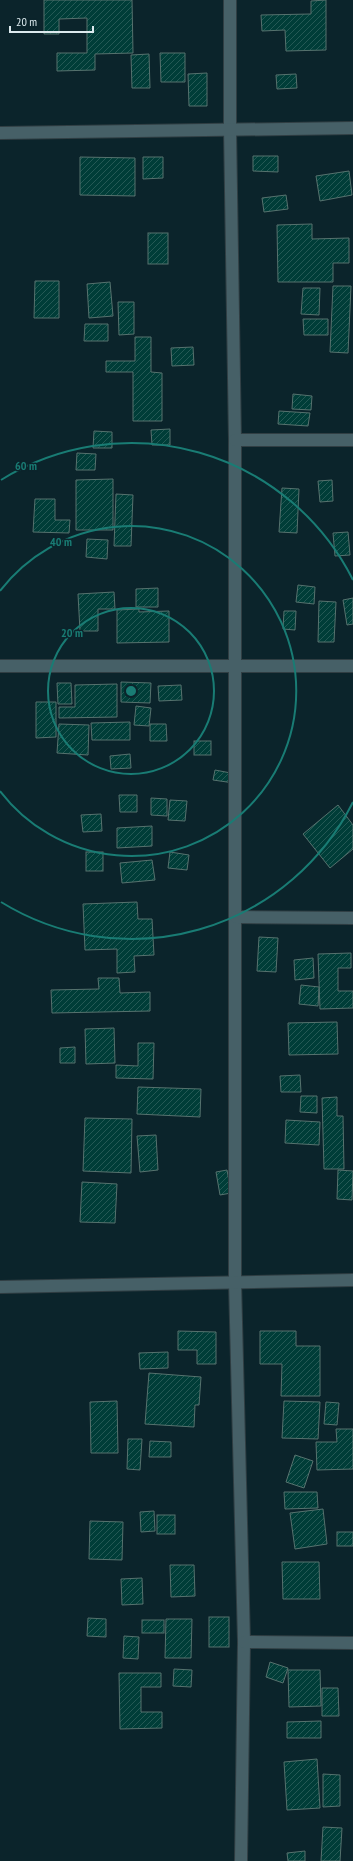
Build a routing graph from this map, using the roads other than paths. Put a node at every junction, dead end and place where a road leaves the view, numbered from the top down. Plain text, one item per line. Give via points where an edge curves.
1 (230, 0) edge
2 (353, 128) edge
3 (230, 129) junction
4 (0, 133) edge
5 (234, 440) junction
6 (353, 440) edge
7 (0, 666) edge
8 (235, 666) junction
9 (353, 666) edge
10 (236, 918) junction
11 (353, 918) edge
12 (353, 1280) edge
13 (235, 1282) junction
14 (0, 1287) edge
15 (244, 1642) junction
16 (353, 1643) edge
17 (241, 1861) edge

1 - 3 street
2 - 3 street
3 - 4 street
3 - 5 street
5 - 6 street
5 - 8 street
7 - 8 street
8 - 9 street
8 - 10 street
10 - 11 street
10 - 13 street
12 - 13 street
13 - 14 street
13 - 15 street
15 - 16 street
15 - 17 street

